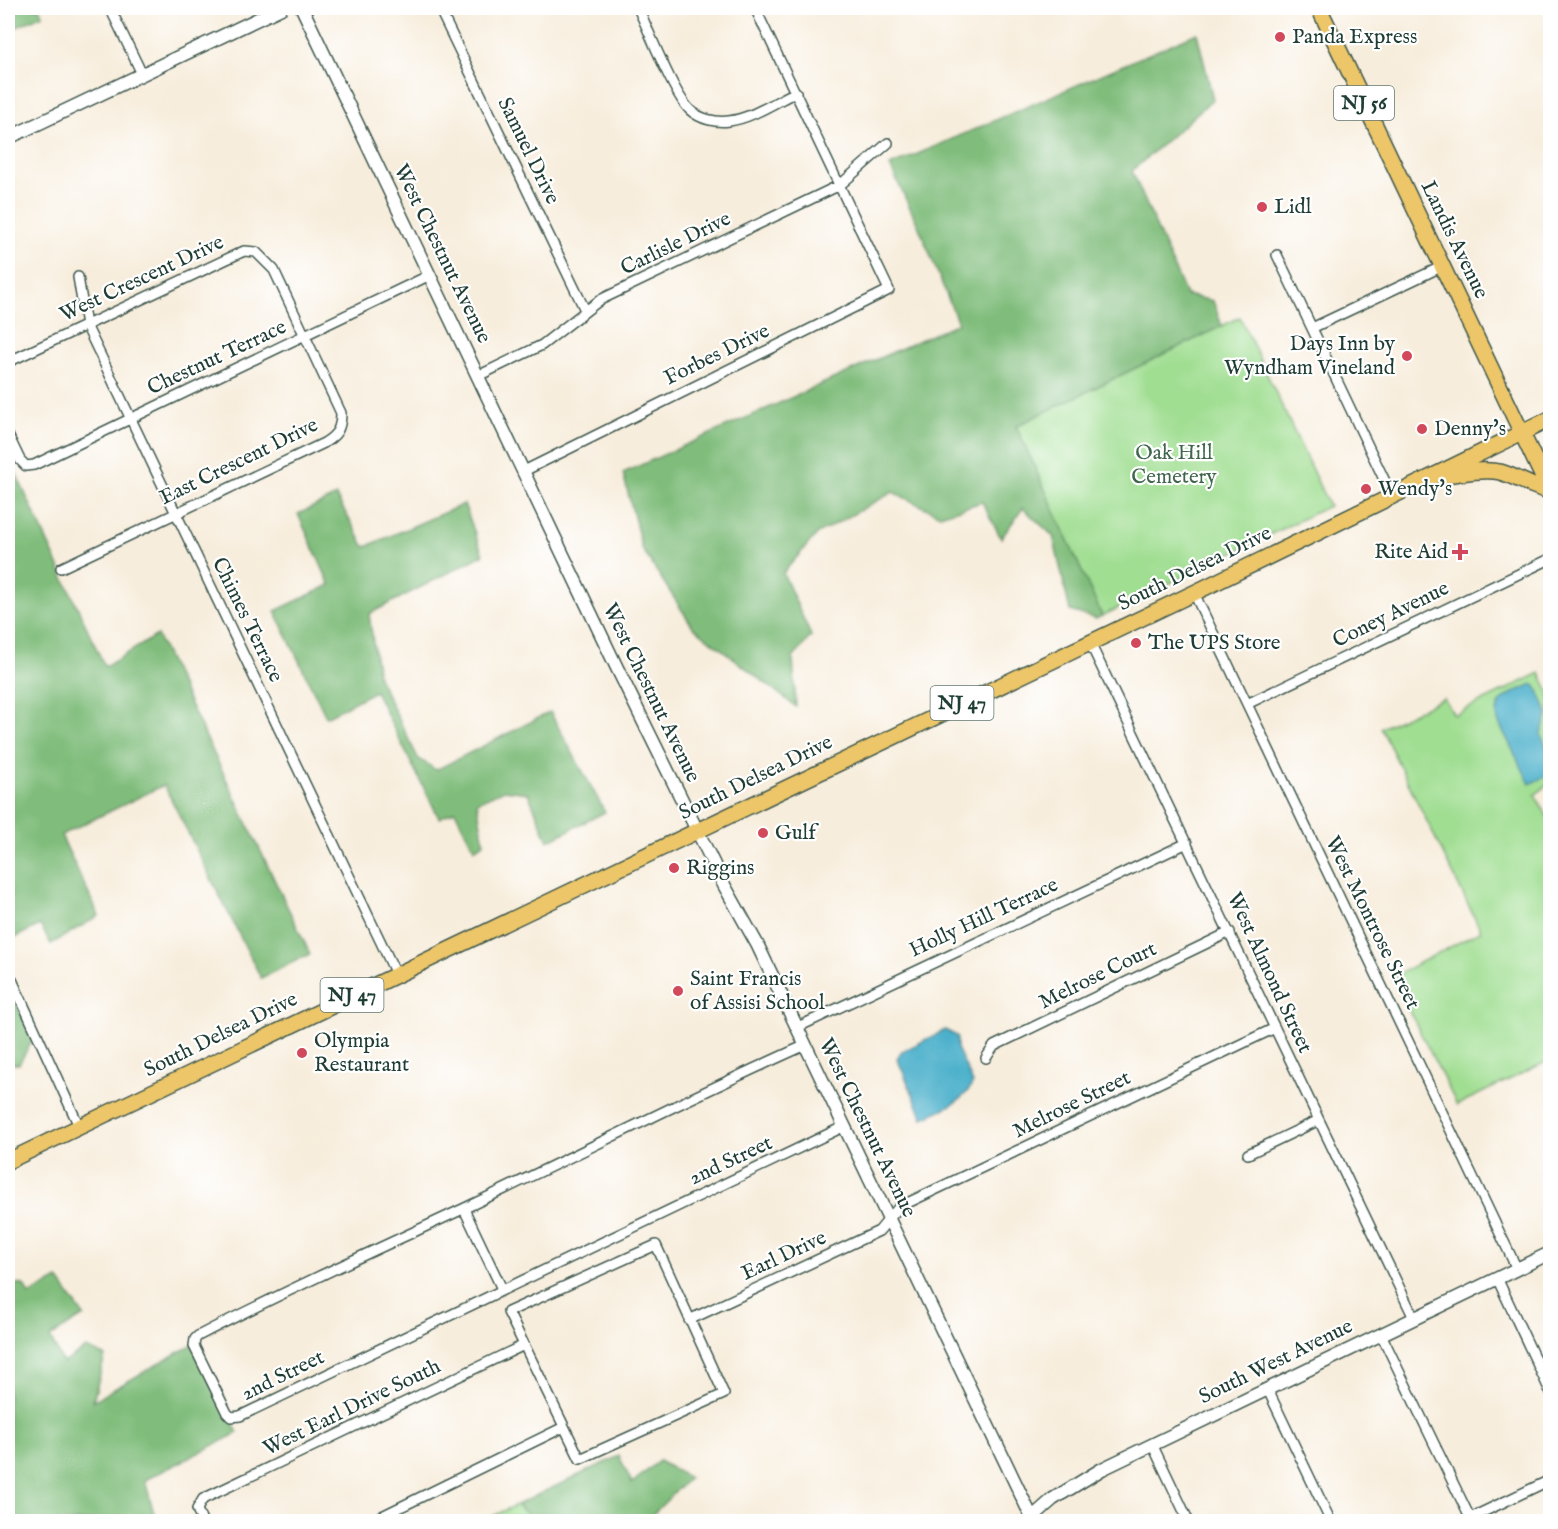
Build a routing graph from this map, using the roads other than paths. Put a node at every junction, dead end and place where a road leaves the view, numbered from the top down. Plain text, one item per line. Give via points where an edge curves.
1 (110, 8) edge
2 (281, 8) edge
3 (302, 8) edge
4 (439, 8) edge
5 (638, 8) edge
6 (755, 8) edge
7 (1318, 8) edge
8 (142, 74) junction
9 (796, 92) junction
10 (8, 138) edge
11 (888, 143) dead end
12 (840, 185) junction
13 (1277, 255) dead end
14 (1443, 266) junction
15 (430, 275) junction
16 (78, 277) dead end
17 (585, 310) junction
18 (86, 325) junction
19 (1312, 328) junction
20 (305, 336) junction
21 (8, 362) edge
22 (478, 376) junction
23 (131, 419) junction
24 (1551, 419) edge
25 (1523, 433) junction
26 (8, 435) edge
27 (524, 471) junction
28 (1433, 476) junction
29 (1550, 491) edge
30 (1392, 496) junction
31 (176, 513) junction
32 (1551, 559) edge
33 (61, 568) dead end
34 (1194, 593) junction
35 (1090, 643) junction
36 (1247, 704) junction
37 (697, 831) junction
38 (1186, 843) junction
39 (1230, 932) junction
40 (8, 971) edge
41 (396, 974) junction
42 (798, 1027) junction
43 (1275, 1028) junction
44 (806, 1045) junction
45 (986, 1058) dead end
46 (1319, 1120) junction
47 (79, 1126) junction
48 (845, 1126) junction
49 (1248, 1154) dead end
50 (8, 1161) edge
51 (464, 1209) junction
52 (889, 1218) junction
53 (1551, 1253) edge
54 (1516, 1269) junction
55 (1497, 1278) junction
56 (502, 1289) junction
57 (1414, 1318) junction
58 (689, 1320) junction
59 (1381, 1334) junction
60 (524, 1345) junction
61 (1267, 1388) junction
62 (1551, 1390) edge
63 (564, 1426) junction
64 (1152, 1444) junction
65 (1551, 1480) edge
66 (1031, 1520) edge
67 (1468, 1520) edge
68 (202, 1521) edge
69 (370, 1521) edge
70 (1190, 1521) edge
71 (1331, 1521) edge

1 - 8 street
2 - 8 street
3 - 15 street, West Chestnut Avenue
4 - 17 street, Samuel Drive
5 - 9 street via 682,100 697,115 730,121
6 - 9 street
7 - 14 main road, Landis Avenue / NJ 56
8 - 10 street
9 - 12 street
11 - 12 street, Carlisle Drive
12 - 17 street, Carlisle Drive
12 - 27 street, Forbes Drive via 889,290
13 - 19 street
14 - 19 street
14 - 25 main road, Landis Avenue / NJ 56
15 - 20 street, Chestnut Terrace
15 - 22 street, West Chestnut Avenue
16 - 18 street, Chimes Terrace
17 - 22 street, Carlisle Drive via 542,345
18 - 20 street, West Crescent Drive via 244,251 256,252 274,270
18 - 21 street, West Crescent Drive
18 - 23 street, Chimes Terrace
19 - 30 street
20 - 23 street, Chestnut Terrace
20 - 31 street, East Crescent Drive via 339,407 341,424 337,434
22 - 27 street, West Chestnut Avenue
23 - 26 street, Chestnut Terrace via 30,466 20,460
23 - 31 street, Chimes Terrace
24 - 25 main road, NJ 47
25 - 28 main road, South Delsea Drive / NJ 47
25 - 29 main road, Landis Avenue
27 - 37 street, West Chestnut Avenue
28 - 29 main road via 1501,472
28 - 30 main road, South Delsea Drive / NJ 47
30 - 34 main road, South Delsea Drive / NJ 47
31 - 33 street, East Crescent Drive
31 - 41 street, Chimes Terrace
32 - 36 street, Coney Avenue
34 - 35 main road, South Delsea Drive / NJ 47
34 - 36 street, West Montrose Street
35 - 37 main road, South Delsea Drive / NJ 47
35 - 38 street, West Almond Street
36 - 54 street, West Montrose Street
37 - 41 main road, South Delsea Drive / NJ 47
37 - 42 street, West Chestnut Avenue
38 - 39 street, West Almond Street
38 - 42 street, Holly Hill Terrace
39 - 43 street, West Almond Street
39 - 45 street, Melrose Court via 994,1046
40 - 47 street
41 - 47 main road, South Delsea Drive / NJ 47
42 - 44 street, West Chestnut Avenue
43 - 46 street, West Almond Street
43 - 52 street, Melrose Street via 899,1207
44 - 48 street, West Chestnut Avenue
44 - 51 street, 2nd Street
46 - 49 street
46 - 57 street, West Almond Street
47 - 50 main road, South Delsea Drive / NJ 47
48 - 52 street, West Chestnut Avenue
48 - 56 street, 2nd Street
51 - 56 street
51 - 56 street, 2nd Street via 224,1322 198,1336 194,1346 227,1413 240,1416
52 - 58 street, Earl Drive via 879,1231
52 - 66 street, West Chestnut Avenue
53 - 54 street, South West Avenue
54 - 55 street, South West Avenue
55 - 57 street, South West Avenue
55 - 62 street
57 - 59 street, South West Avenue
58 - 60 street via 656,1245 508,1312
58 - 63 street via 724,1394 580,1459
59 - 61 street, South West Avenue
59 - 67 street
60 - 63 street
60 - 68 street, West Earl Drive South via 203,1499 197,1506
61 - 64 street, South West Avenue
61 - 71 street
63 - 69 street
64 - 66 street, South West Avenue via 1074,1485
64 - 70 street
65 - 67 street

